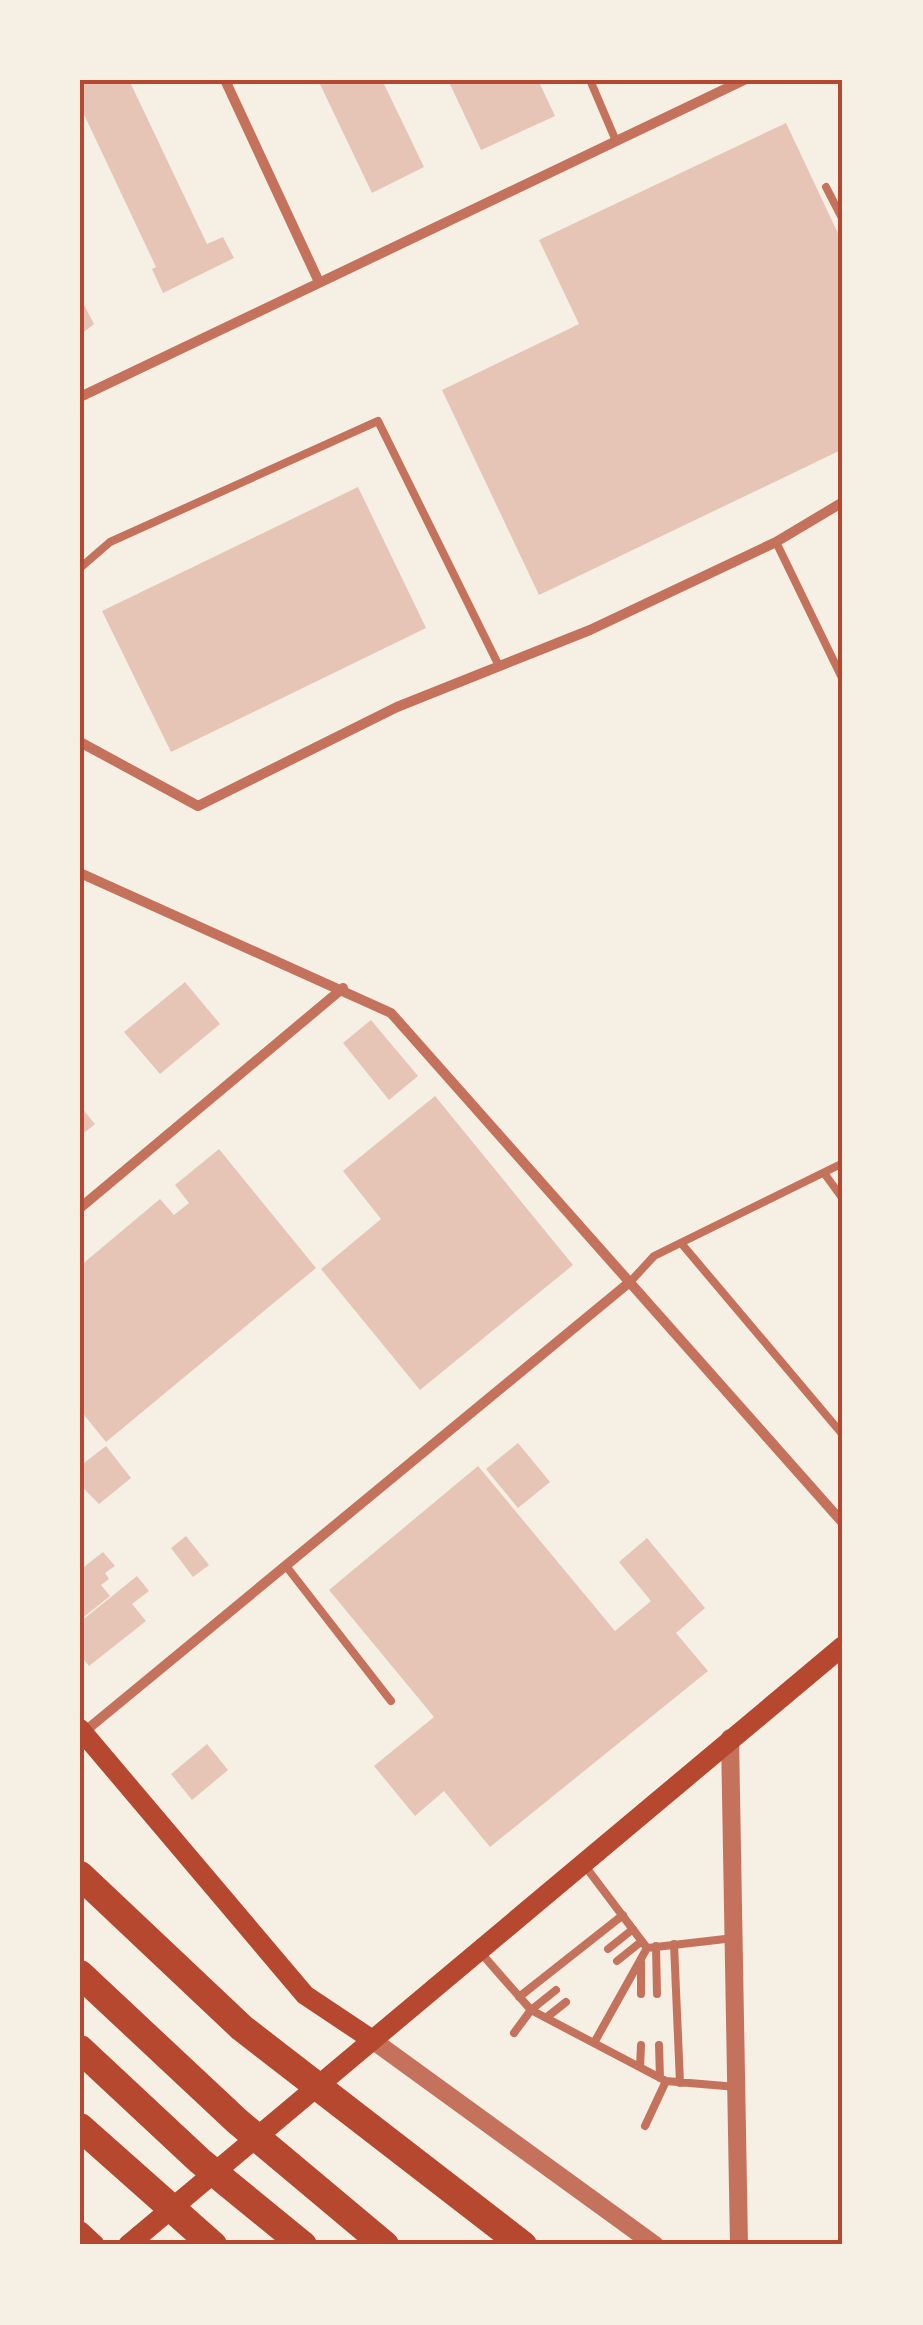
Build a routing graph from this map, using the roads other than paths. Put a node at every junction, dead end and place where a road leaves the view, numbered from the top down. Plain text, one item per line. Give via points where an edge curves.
1 (226, 80) edge
2 (590, 80) edge
3 (744, 80) edge
4 (616, 141) junction
5 (826, 187) dead end
6 (843, 220) edge
7 (319, 282) junction
8 (80, 397) edge
9 (843, 502) edge
10 (776, 542) junction
11 (80, 568) edge
12 (499, 666) junction
13 (843, 680) edge
14 (80, 742) edge
15 (80, 872) edge
16 (343, 988) junction
17 (843, 1164) edge
18 (824, 1173) junction
19 (843, 1199) edge
20 (80, 1208) edge
21 (681, 1243) junction
22 (631, 1281) junction
23 (843, 1435) edge
24 (843, 1523) edge
25 (286, 1566) junction
26 (843, 1646) edge
27 (391, 1701) dead end
28 (81, 1732) edge
29 (730, 1738) junction
30 (582, 1862) junction
31 (80, 1875) edge
32 (623, 1915) junction
33 (633, 1929) junction
34 (734, 1938) junction
35 (674, 1944) junction
36 (648, 1945) junction
37 (478, 1949) junction
38 (608, 1949) dead end
39 (641, 1958) junction
40 (617, 1961) dead end
41 (80, 1974) edge
42 (556, 1990) dead end
43 (641, 1994) dead end
44 (657, 1994) dead end
45 (520, 1997) junction
46 (566, 2002) dead end
47 (531, 2010) junction
48 (547, 2018) junction
49 (514, 2032) dead end
50 (371, 2039) junction
51 (594, 2043) junction
52 (659, 2045) dead end
53 (641, 2046) dead end
54 (80, 2049) edge
55 (640, 2068) junction
56 (663, 2080) junction
57 (680, 2084) junction
58 (736, 2087) junction
59 (646, 2126) dead end
60 (80, 2127) edge
61 (80, 2231) edge
62 (95, 2245) edge
63 (128, 2245) edge
64 (213, 2245) edge
65 (304, 2245) edge
66 (385, 2245) edge
67 (523, 2245) edge
68 (654, 2245) edge
69 (739, 2245) edge

1 - 7 street
2 - 4 lane
3 - 4 street
4 - 7 street
5 - 6 lane
7 - 8 street
9 - 10 street
10 - 12 street
10 - 13 lane
11 - 12 lane via 110,542 378,421
12 - 14 street via 397,707 198,806
15 - 16 street
16 - 20 street
16 - 22 street via 391,1013
17 - 18 lane
18 - 19 lane
18 - 21 lane
21 - 22 lane via 654,1256
21 - 23 lane
22 - 24 street
22 - 25 street
25 - 27 lane
25 - 28 street
26 - 29 main road
28 - 50 main road via 305,1994
29 - 30 main road
29 - 34 street
30 - 32 lane
30 - 37 main road
31 - 67 highway via 242,2028
32 - 33 lane
32 - 45 lane
33 - 36 lane
33 - 38 lane
34 - 35 lane
34 - 58 street
35 - 36 lane
35 - 57 lane
36 - 39 lane
36 - 40 lane
36 - 44 lane
37 - 45 lane
37 - 50 main road
39 - 43 lane
39 - 51 lane
41 - 66 highway via 236,2121
42 - 47 lane
45 - 47 lane
46 - 48 lane
47 - 48 lane
47 - 49 lane
48 - 51 lane
50 - 63 main road
50 - 68 street
51 - 55 lane
52 - 56 lane
53 - 55 lane
54 - 65 highway via 200,2161
55 - 56 lane
56 - 57 lane
56 - 59 lane
57 - 58 lane
58 - 69 street
60 - 64 highway
61 - 62 main road

